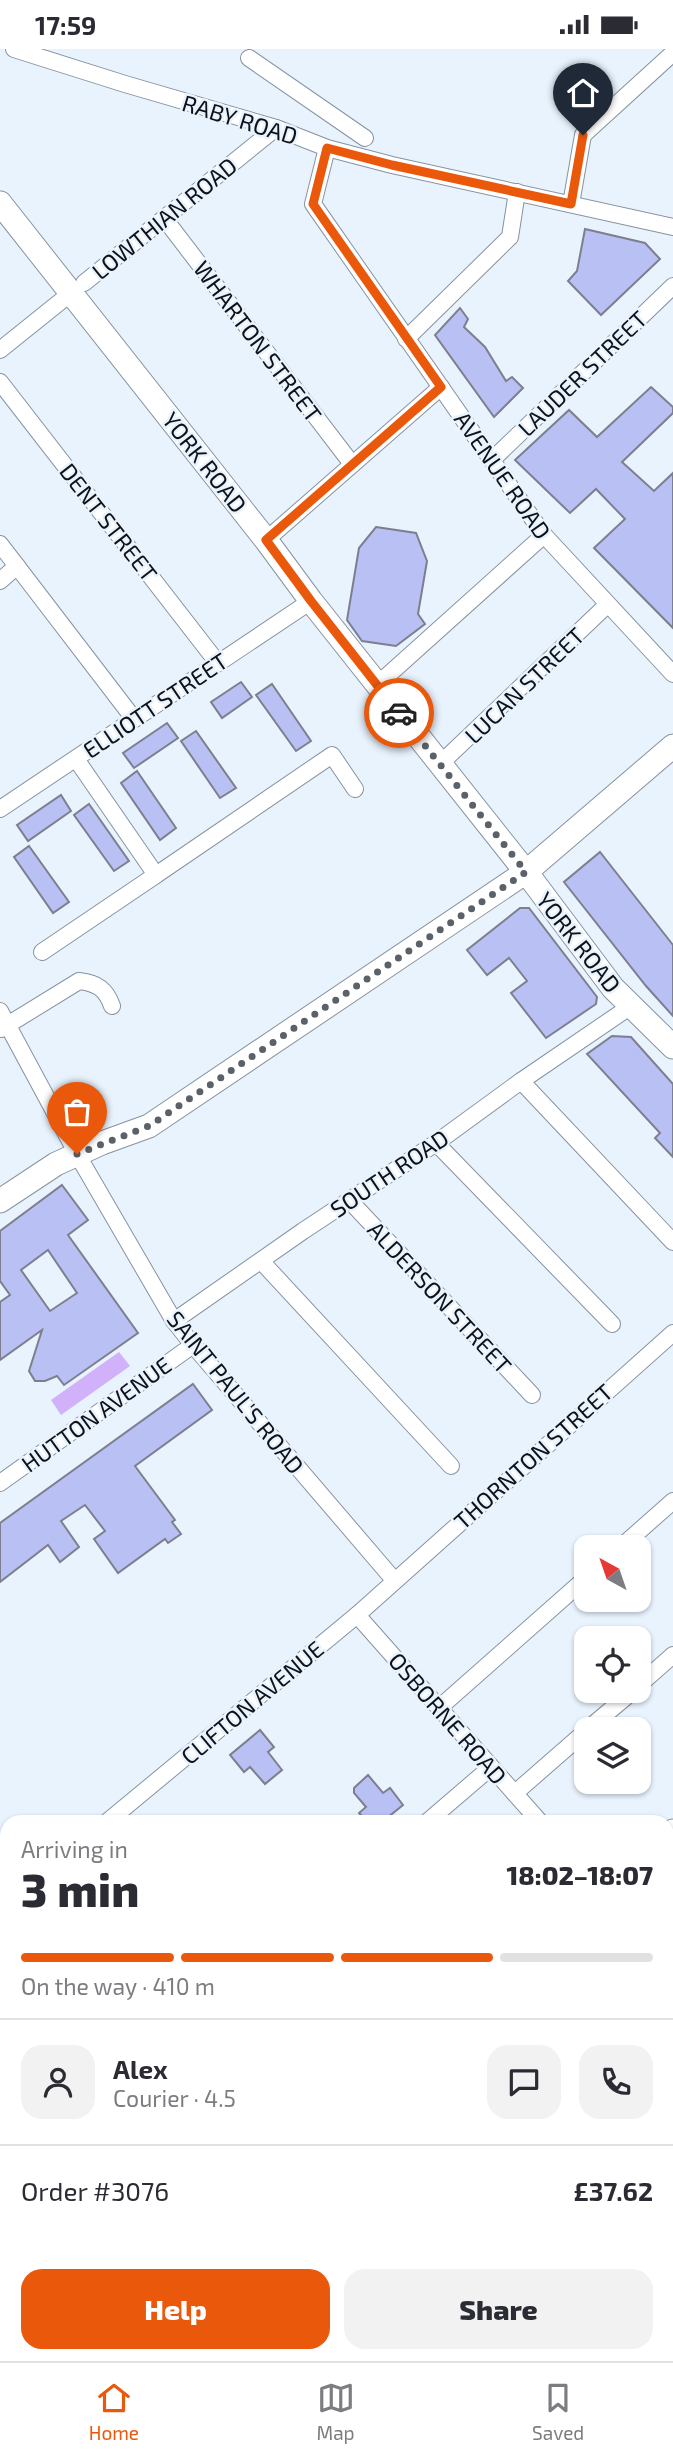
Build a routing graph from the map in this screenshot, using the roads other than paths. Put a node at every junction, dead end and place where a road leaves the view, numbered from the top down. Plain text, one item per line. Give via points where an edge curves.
1 (14, 49) edge
2 (673, 53) edge
3 (249, 58) dead end
4 (276, 128) junction
5 (365, 138) dead end
6 (327, 148) junction
7 (517, 192) junction
8 (0, 203) edge
9 (571, 204) junction
10 (164, 218) junction
11 (673, 226) edge
12 (673, 285) edge
13 (77, 288) junction
14 (406, 339) junction
15 (0, 350) edge
16 (0, 382) edge
17 (441, 387) junction
18 (492, 460) junction
19 (352, 464) junction
20 (544, 535) junction
21 (266, 540) junction
22 (0, 544) edge
23 (17, 566) junction
24 (0, 581) edge
25 (311, 601) junction
26 (607, 605) junction
27 (217, 663) junction
28 (673, 674) edge
29 (377, 685) junction
30 (135, 719) junction
31 (673, 746) edge
32 (76, 759) junction
33 (440, 764) junction
34 (355, 789) dead end
35 (0, 809) edge
36 (526, 872) junction
37 (156, 875) junction
38 (42, 953) dead end
39 (112, 1006) dead end
40 (631, 1006) junction
41 (3, 1022) edge
42 (673, 1047) edge
43 (521, 1080) junction
44 (436, 1143) junction
45 (77, 1154) junction
46 (349, 1200) junction
47 (0, 1201) edge
48 (673, 1242) edge
49 (261, 1261) junction
50 (174, 1321) junction
51 (612, 1324) dead end
52 (673, 1333) edge
53 (193, 1345) junction
54 (532, 1395) dead end
55 (451, 1466) dead end
56 (0, 1483) edge
57 (673, 1501) edge
58 (635, 1535) edge
59 (394, 1580) junction
60 (574, 1589) edge
61 (357, 1615) junction
62 (673, 1655) edge
63 (651, 1674) edge
64 (619, 1703) edge
65 (439, 1708) junction
66 (602, 1717) edge
67 (574, 1741) edge
68 (490, 1768) junction
69 (514, 1793) junction
70 (115, 1815) edge
71 (436, 1815) edge
72 (534, 1815) edge

1 - 4 street, RABY ROAD
2 - 9 street via 583,135
3 - 5 street
4 - 6 street, RABY ROAD
4 - 10 street, LOWTHIAN ROAD
6 - 7 street, RABY ROAD
6 - 14 street, AVENUE ROAD via 313,204
7 - 9 street, RABY ROAD
7 - 14 street via 510,237
8 - 13 main road, YORK ROAD
9 - 11 street, RABY ROAD
10 - 13 street, LOWTHIAN ROAD
10 - 19 street, WHARTON STREET
12 - 18 street, LAUDER STREET
13 - 15 street, LOWTHIAN ROAD
13 - 21 main road, YORK ROAD
14 - 17 street, AVENUE ROAD
16 - 27 street, DENT STREET
17 - 18 street, AVENUE ROAD
17 - 19 street
18 - 20 street, AVENUE ROAD
19 - 21 street
20 - 26 street, AVENUE ROAD
20 - 29 street
21 - 25 main road, YORK ROAD
22 - 23 street
23 - 24 street
23 - 30 street
25 - 27 street, ELLIOTT STREET
25 - 29 main road, YORK ROAD
26 - 28 street, AVENUE ROAD
26 - 33 street, LUCAN STREET
27 - 30 street, ELLIOTT STREET
29 - 33 main road, YORK ROAD
30 - 32 street, ELLIOTT STREET
31 - 36 main road
32 - 35 street, ELLIOTT STREET
32 - 37 street
33 - 36 main road, YORK ROAD
34 - 37 street via 332,755
36 - 40 main road, YORK ROAD
36 - 45 main road via 149,1126
37 - 38 street
39 - 41 street via 103,989 79,981
40 - 42 main road, YORK ROAD
40 - 43 street, SOUTH ROAD
41 - 45 street, SAINT PAUL'S ROAD
43 - 44 street, SOUTH ROAD
43 - 48 street
44 - 46 street, SOUTH ROAD
44 - 51 street
45 - 47 main road
45 - 50 street, SAINT PAUL'S ROAD
46 - 49 street, SOUTH ROAD
46 - 54 street, ALDERSON STREET
49 - 50 street, SOUTH ROAD
49 - 55 street
50 - 53 street, SAINT PAUL'S ROAD
52 - 59 street, THORNTON STREET
53 - 56 street, HUTTON AVENUE
53 - 59 street, SAINT PAUL'S ROAD
57 - 58 street
59 - 61 street, CLIFTON AVENUE
60 - 65 street
61 - 65 street, OSBORNE ROAD
61 - 70 street, CLIFTON AVENUE
62 - 63 street
64 - 66 street
65 - 68 street, OSBORNE ROAD
67 - 69 street
68 - 69 street, OSBORNE ROAD
68 - 71 street
69 - 72 street, OSBORNE ROAD

